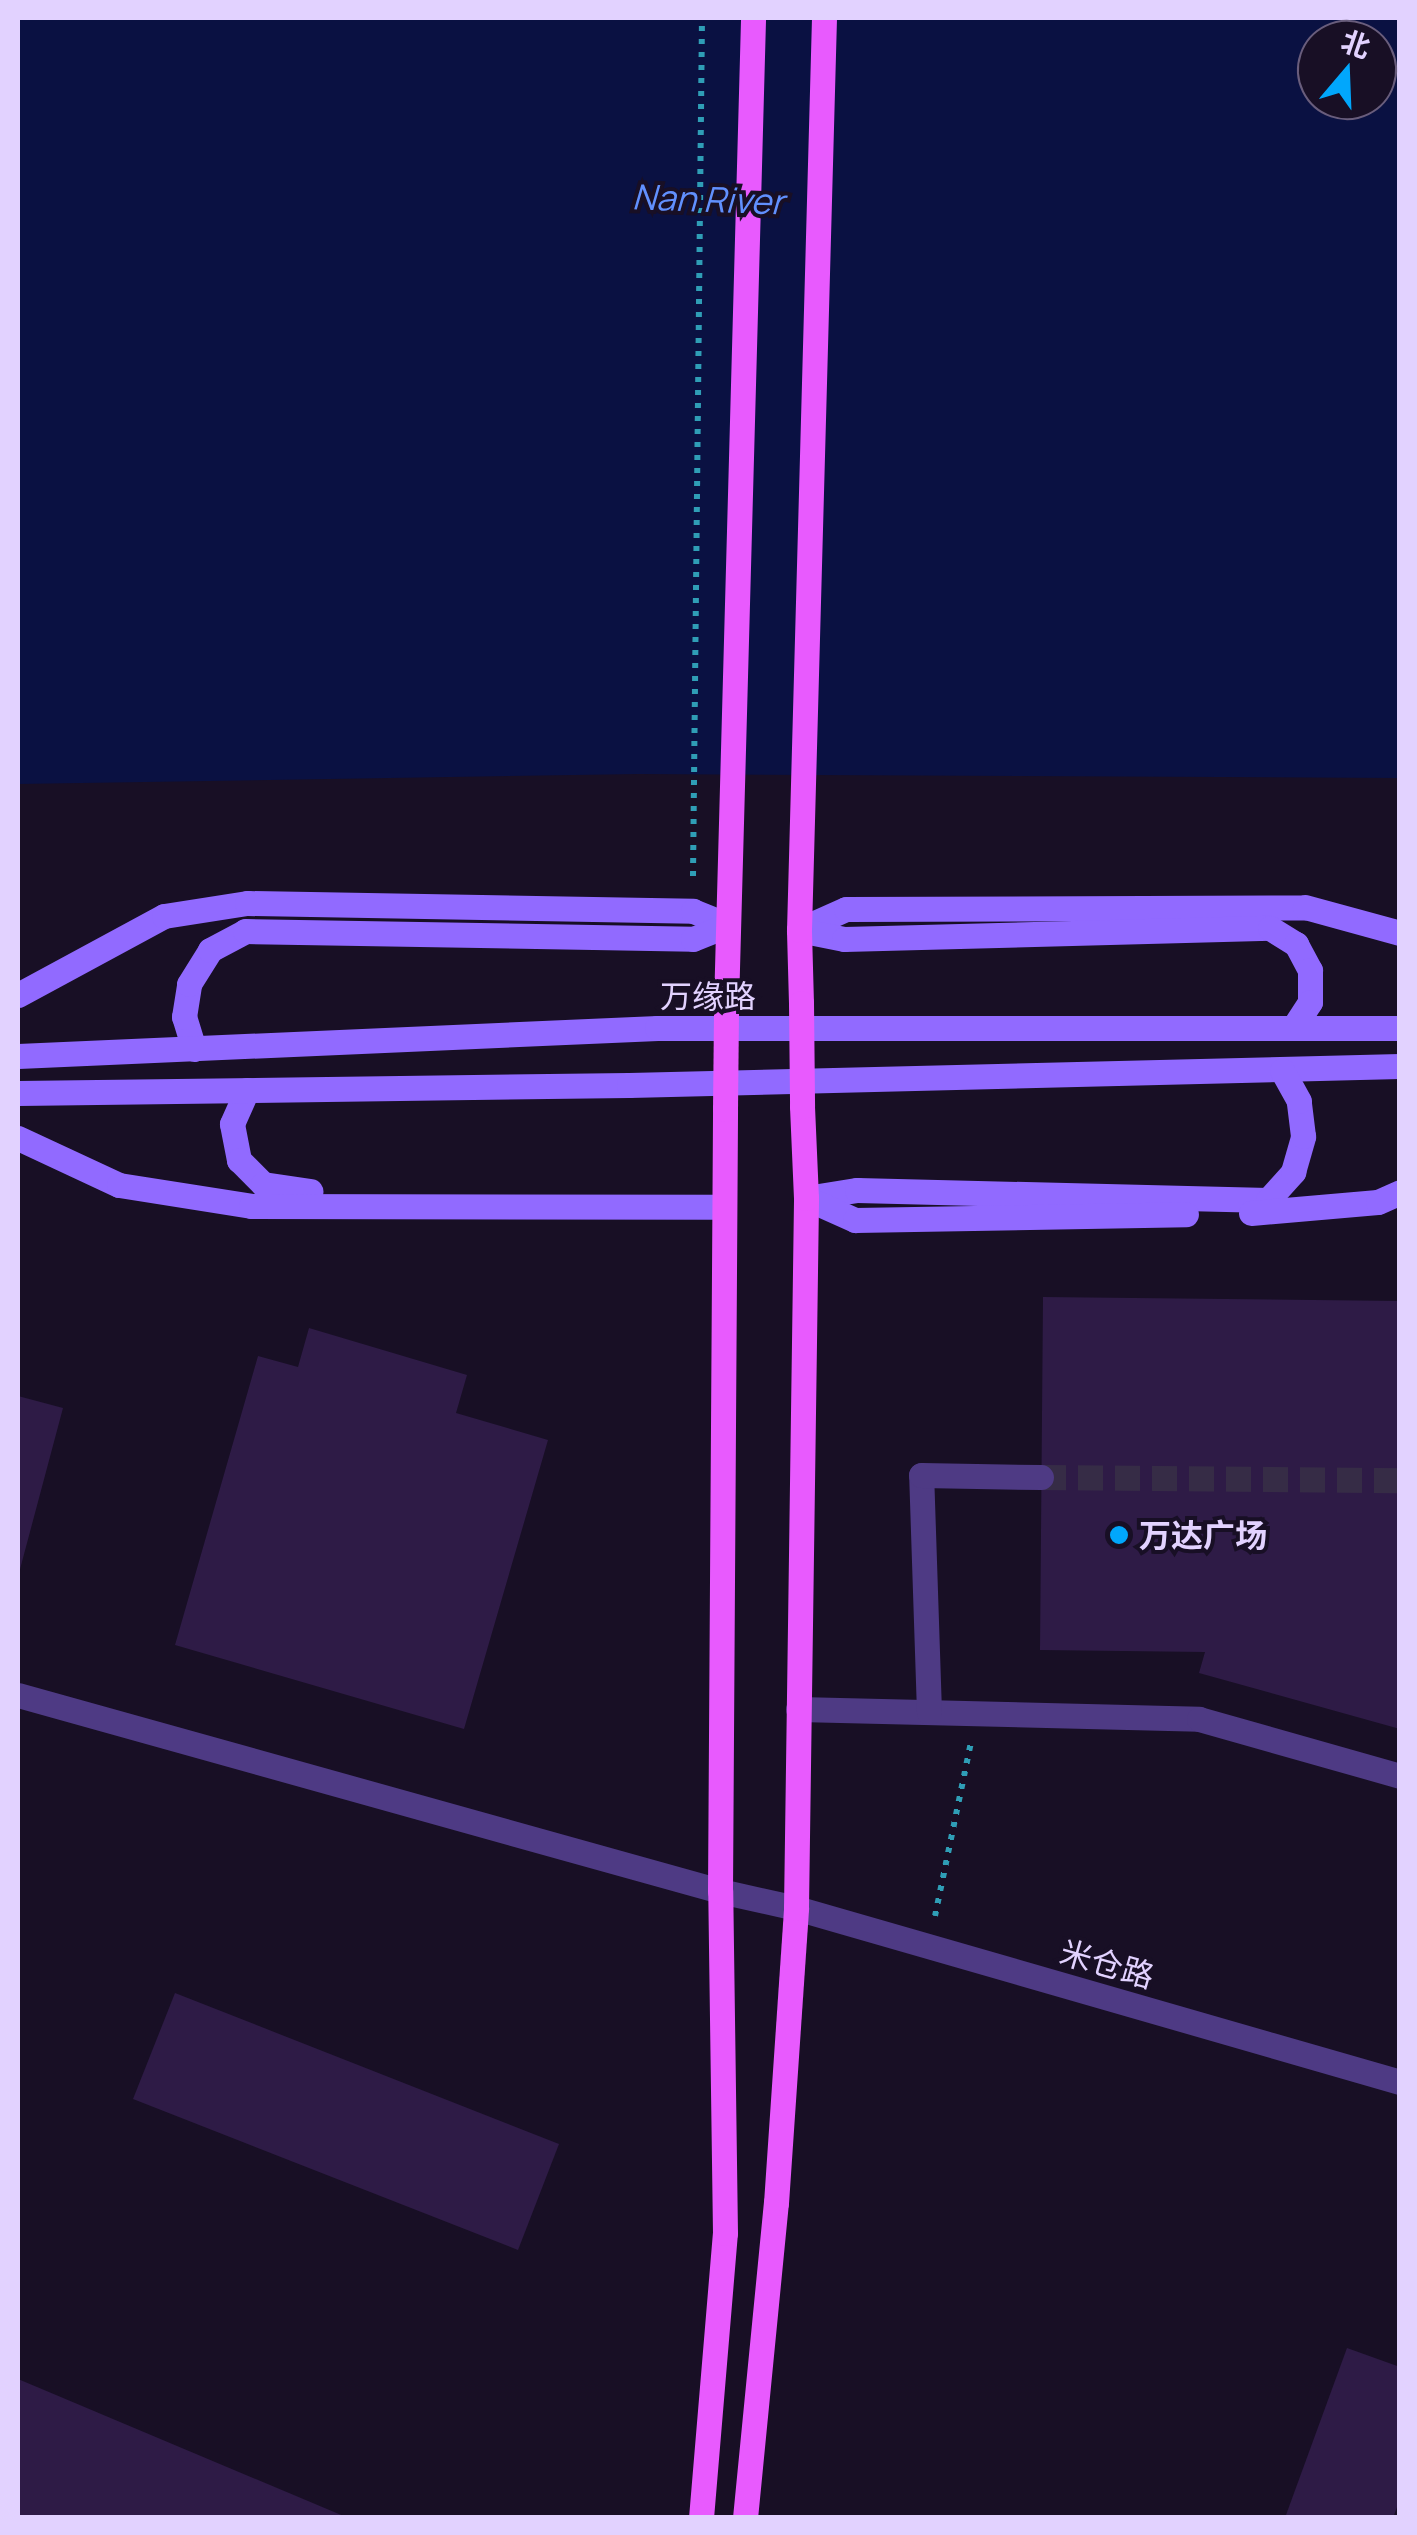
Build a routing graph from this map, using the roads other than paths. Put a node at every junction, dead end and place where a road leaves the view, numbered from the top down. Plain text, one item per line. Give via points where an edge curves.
1 (754, 18) edge
2 (824, 18) edge
3 (727, 926) junction
4 (799, 930) junction
5 (1400, 933) edge
6 (18, 994) edge
7 (1292, 1028) junction
8 (1400, 1028) edge
9 (194, 1049) junction
10 (18, 1056) edge
11 (1400, 1066) edge
12 (1282, 1070) junction
13 (247, 1090) junction
14 (18, 1093) edge
15 (18, 1138) edge
16 (1400, 1192) edge
17 (806, 1198) junction
18 (724, 1206) junction
19 (1041, 1477) tunnel mouth
20 (18, 1695) edge
21 (798, 1709) junction
22 (928, 1712) junction
23 (1400, 1776) edge
24 (720, 1891) junction
25 (796, 1908) junction
26 (1400, 2082) edge
27 (702, 2518) edge
28 (745, 2518) edge

1 - 3 main road
2 - 4 main road
3 - 6 main road via 693,911 247,903 164,916
3 - 9 main road via 693,938 245,931 210,950 189,984 184,1017
3 - 18 main road, bridge
4 - 5 main road via 846,908 1305,908
4 - 7 main road via 844,938 1270,928 1296,944 1310,970 1310,1002
4 - 17 main road, bridge
7 - 8 main road, 万缘路
7 - 9 main road, 万缘路 via 657,1028
9 - 10 main road, 万缘路
11 - 12 main road
12 - 13 main road
12 - 17 main road via 1300,1101 1303,1136 1292,1172 1268,1200 856,1190
13 - 14 main road
13 - 18 main road via 232,1124 232,1143 249,1174 279,1190 624,1191
15 - 18 main road via 119,1185 252,1206
16 - 17 main road via 1378,1202 1269,1213 855,1220
17 - 21 main road
18 - 24 main road
19 - 22 street via 921,1475
20 - 24 street, 米仓路
21 - 22 street
21 - 25 main road
22 - 23 street via 1199,1719
24 - 25 street, 米仓路
24 - 27 main road via 725,2233
25 - 26 street, 米仓路
25 - 28 main road

